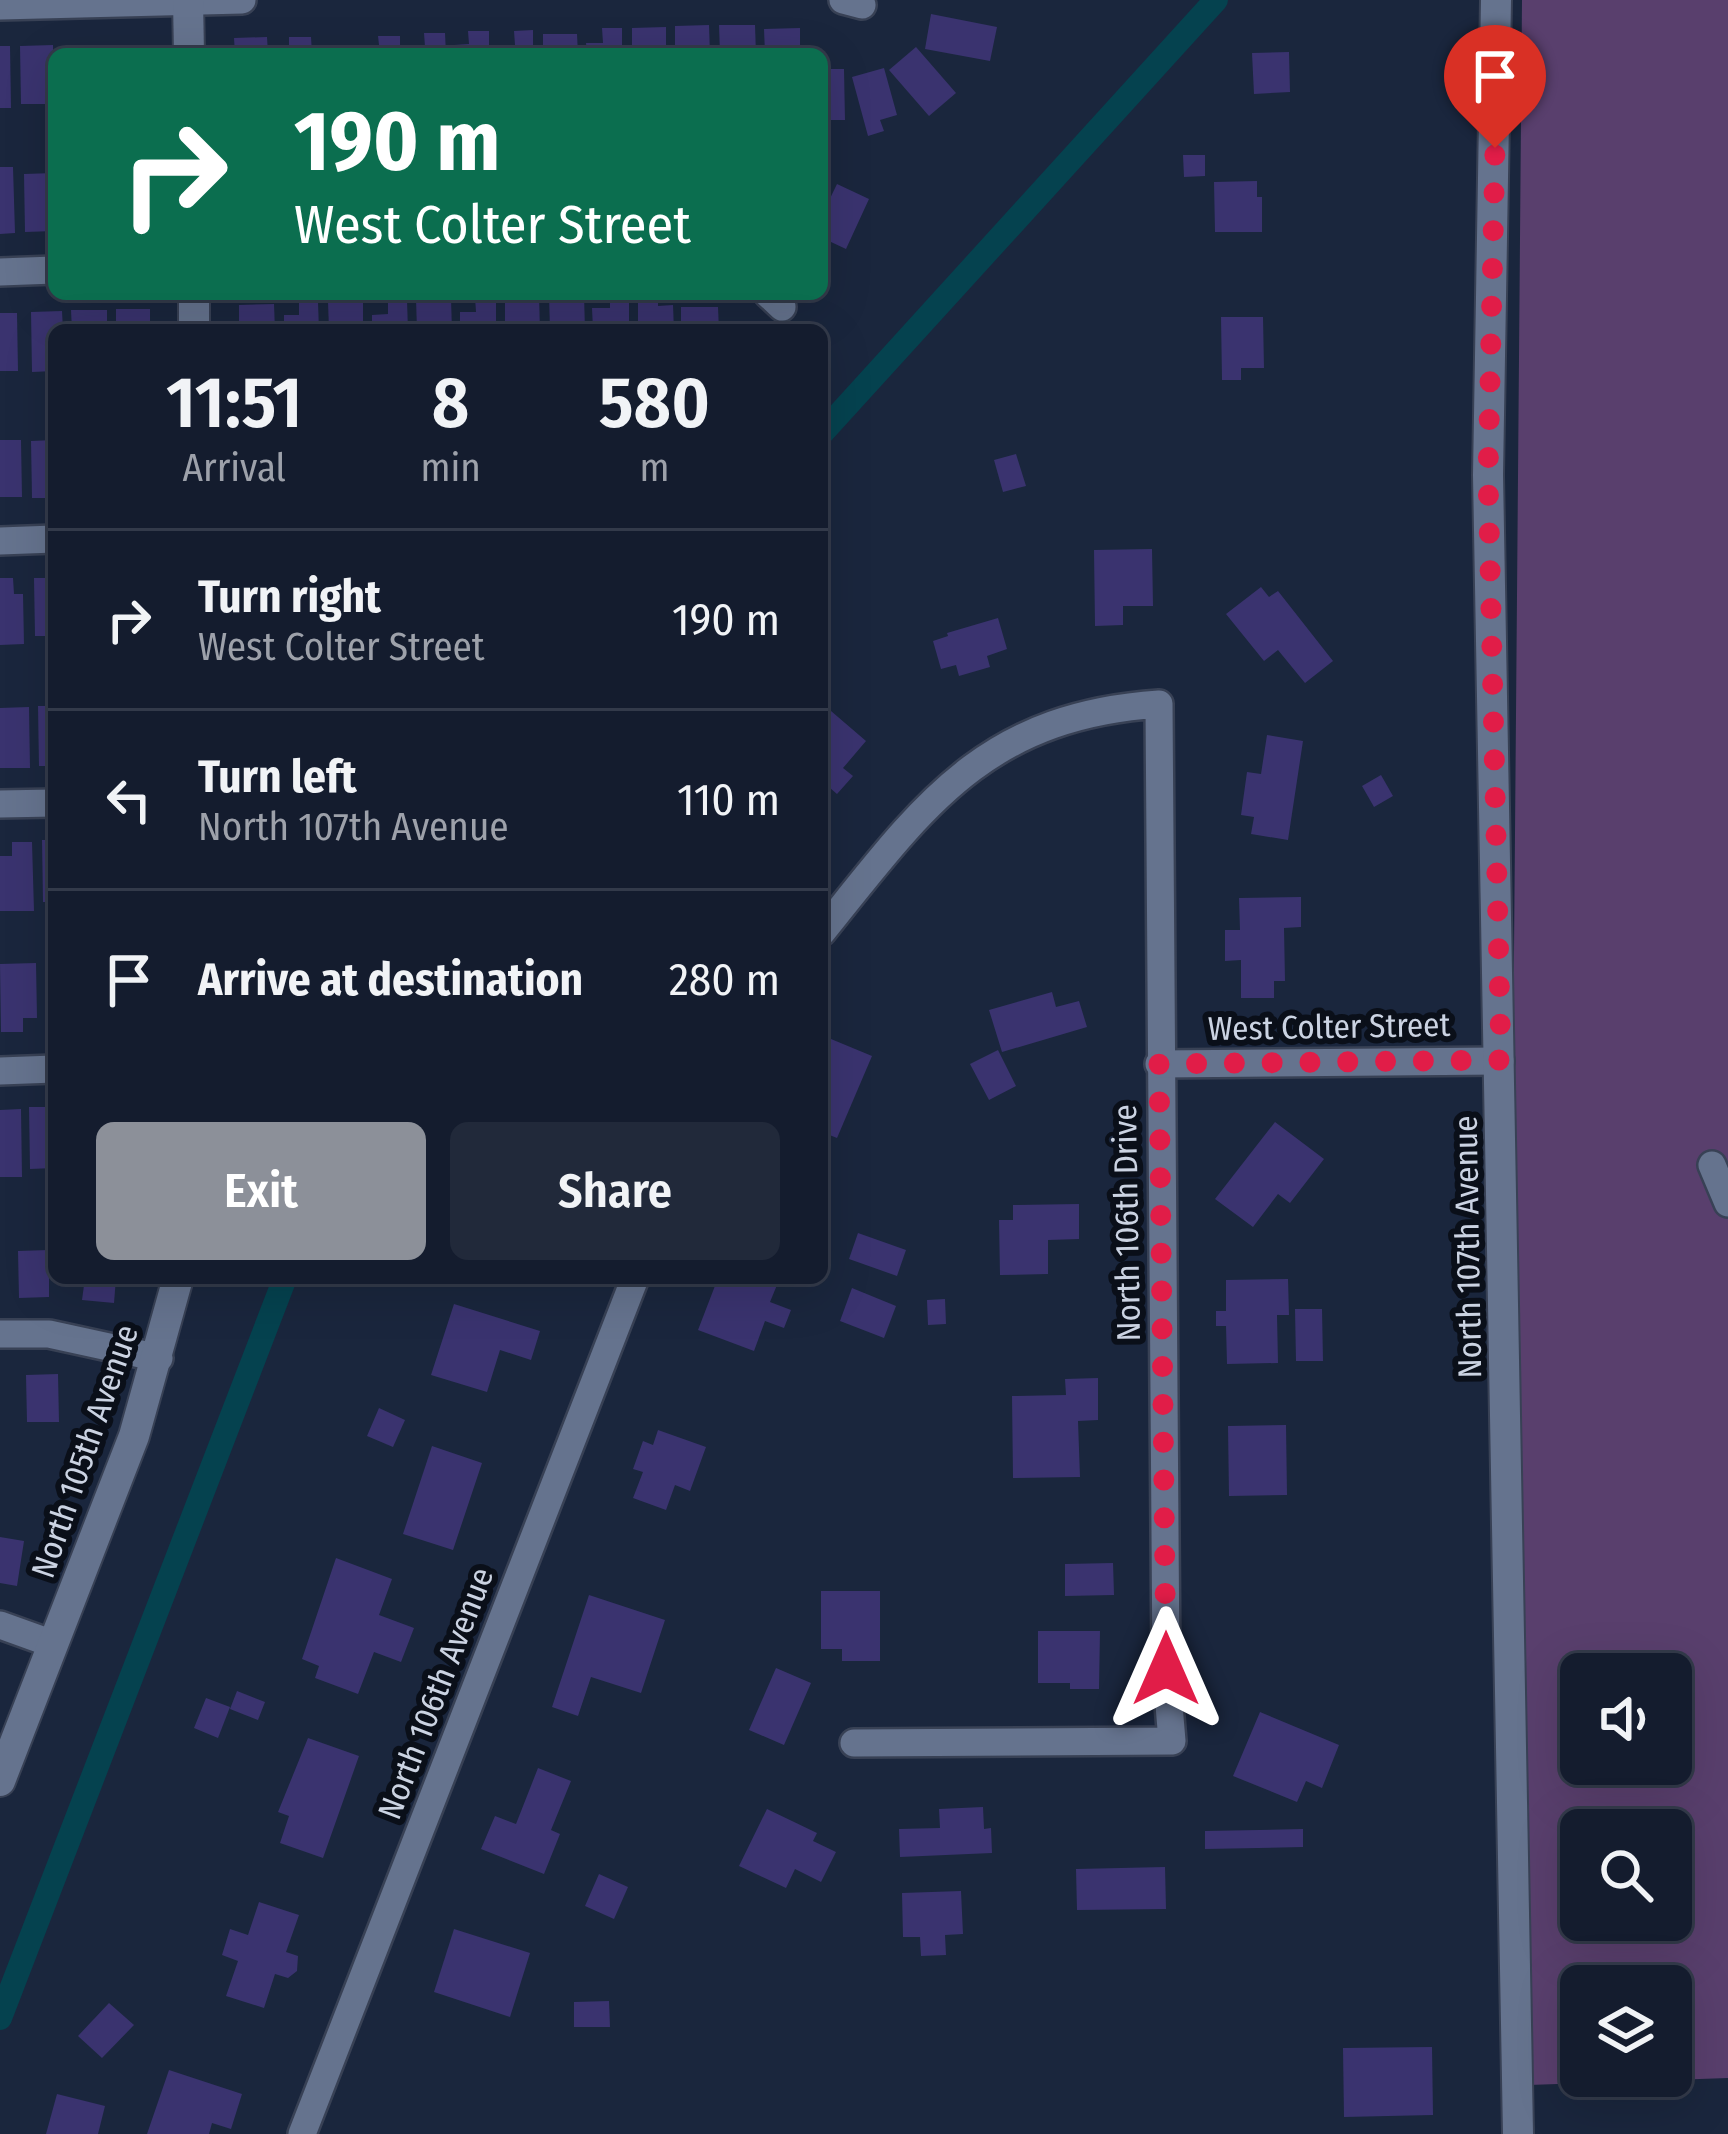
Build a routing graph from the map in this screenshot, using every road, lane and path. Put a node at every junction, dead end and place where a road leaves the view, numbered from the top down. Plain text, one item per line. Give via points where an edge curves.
1 (242, 0) edge
2 (1496, 0) edge
3 (188, 1) edge
4 (0, 6) edge
5 (189, 48) edge
6 (48, 270) edge
7 (0, 272) edge
8 (48, 539) edge
9 (0, 541) edge
10 (48, 803) edge
11 (0, 805) edge
12 (828, 925) edge
13 (1501, 1060) junction
14 (1159, 1064) junction
15 (48, 1069) edge
16 (0, 1071) edge
17 (1712, 1165) dead end
18 (1728, 1203) edge
19 (176, 1284) edge
20 (633, 1284) edge
21 (0, 1334) edge
22 (158, 1358) junction
23 (0, 1625) edge
24 (53, 1644) junction
25 (854, 1743) dead end
26 (0, 1781) edge
27 (302, 2134) edge
28 (1518, 2134) edge

1 - 3 street
2 - 13 street, North 107th Avenue via 1488,475
3 - 4 street
3 - 5 street
6 - 7 street
8 - 9 street
10 - 11 street
12 - 14 street, North 106th Drive via 911,825 991,753 1073,716 1159,704
13 - 14 street, West Colter Street
13 - 28 street, North 107th Avenue
14 - 25 street, North 106th Drive via 1172,1741
15 - 16 street
17 - 18 street
19 - 22 street, North 105th Avenue
20 - 27 street, North 106th Avenue
21 - 22 street via 49,1334
22 - 24 street, North 105th Avenue
23 - 24 street
24 - 26 street, North 105th Avenue

